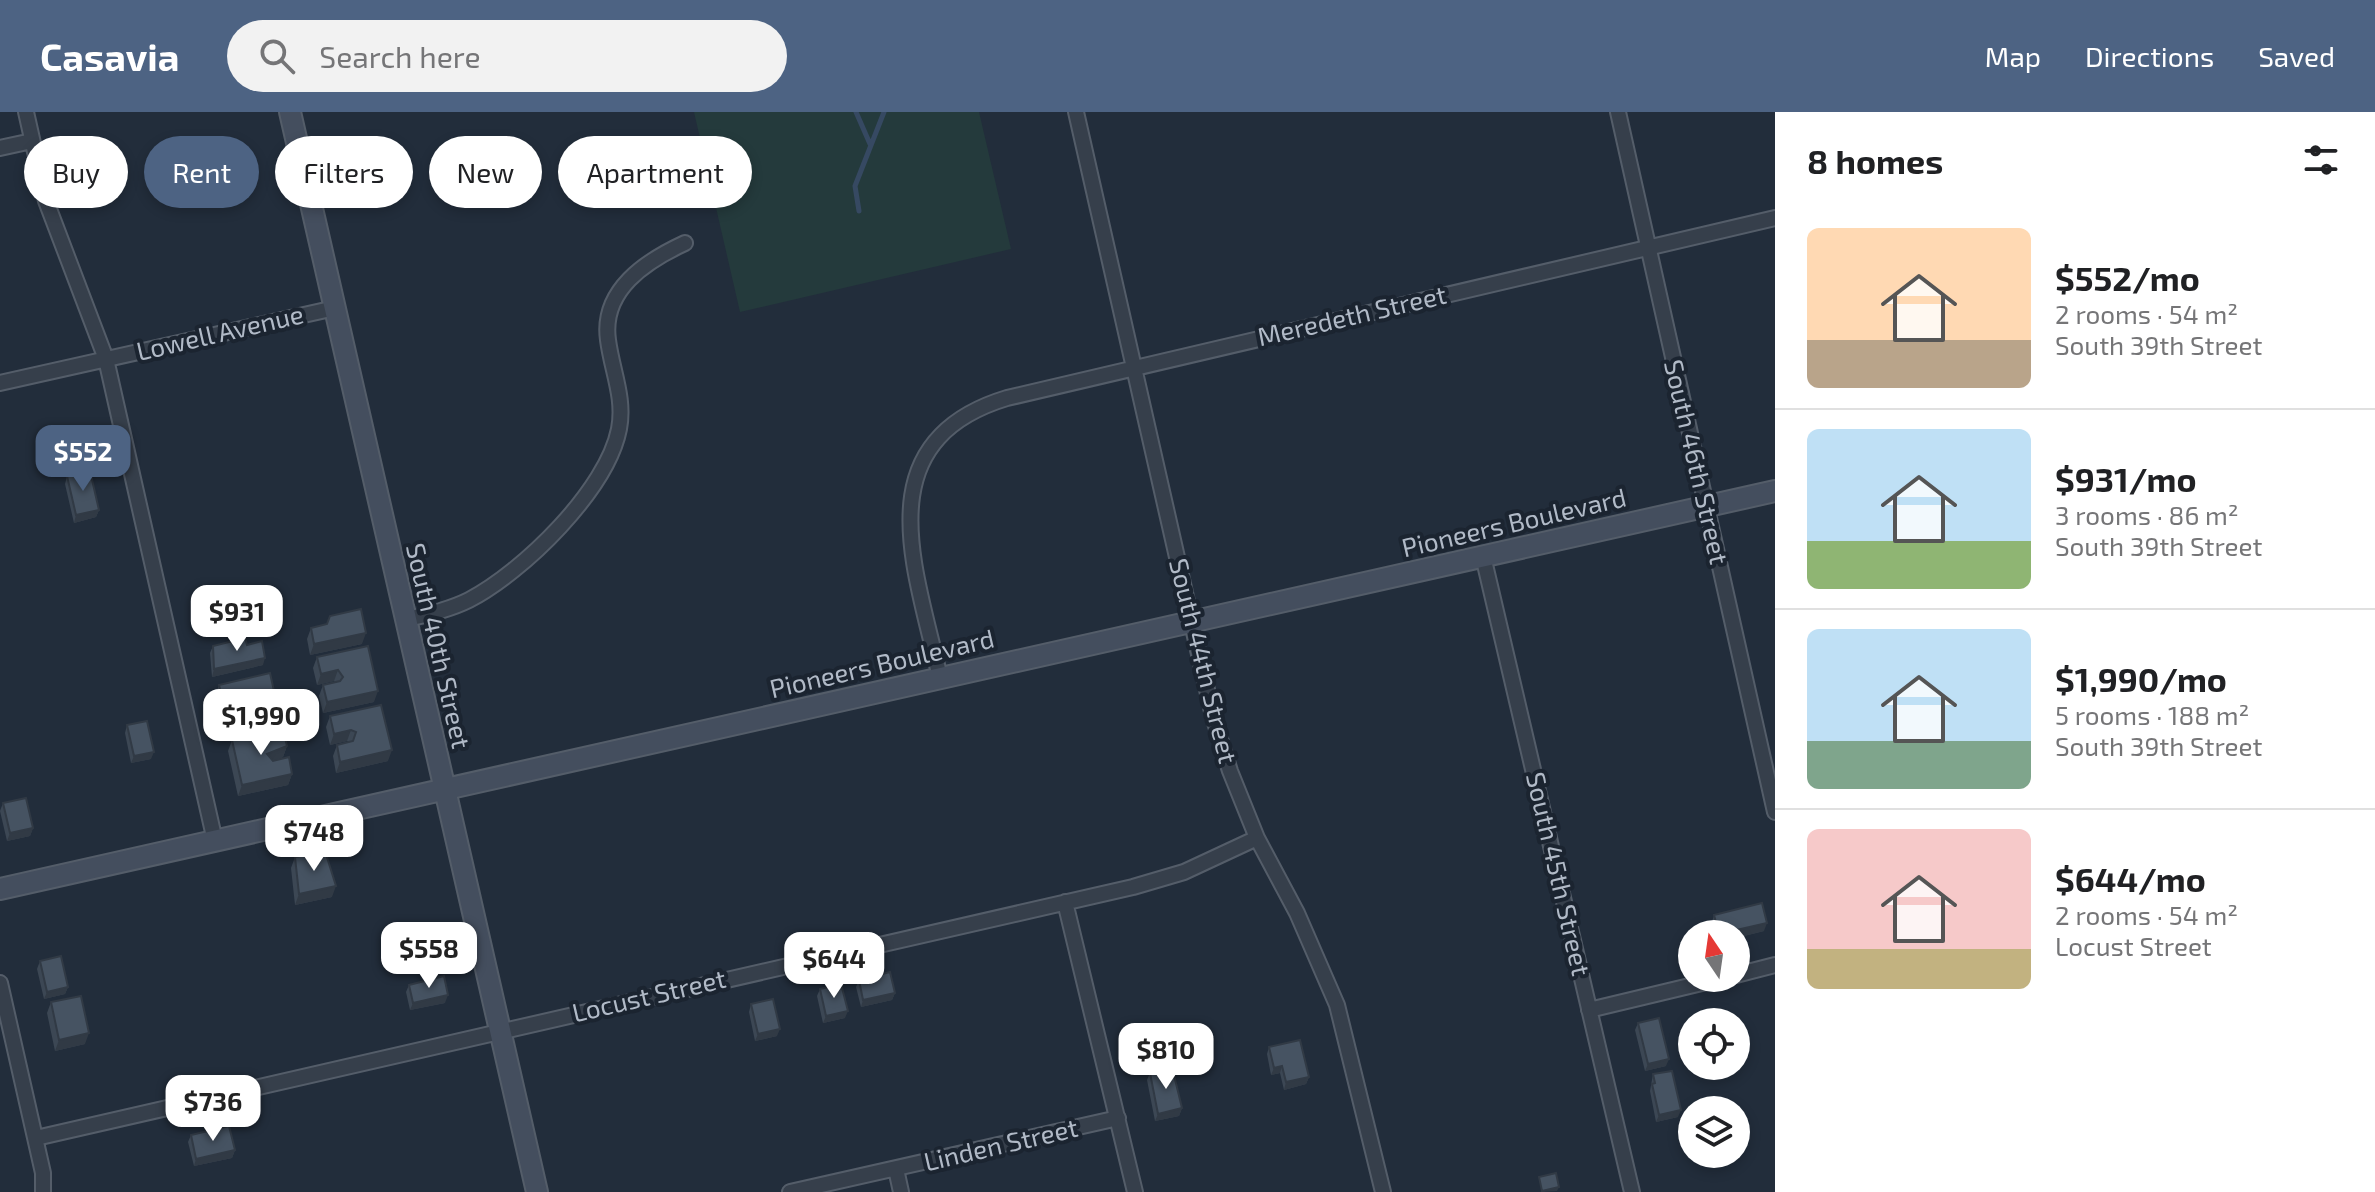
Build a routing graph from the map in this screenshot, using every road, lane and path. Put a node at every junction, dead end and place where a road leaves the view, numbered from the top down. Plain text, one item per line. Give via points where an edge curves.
1 (26, 112) edge
2 (290, 112) edge
3 (1076, 112) edge
4 (1618, 112) edge
5 (31, 136) edge
6 (24, 143) edge
7 (0, 148) edge
8 (49, 208) edge
9 (1775, 218) edge
10 (685, 243) dead end
11 (1648, 247) junction
12 (335, 308) junction
13 (106, 359) junction
14 (1135, 368) junction
15 (0, 383) edge
16 (1775, 491) edge
17 (1706, 506) junction
18 (1483, 556) junction
19 (406, 619) junction
20 (1190, 622) junction
21 (940, 678) junction
22 (444, 788) junction
23 (1775, 812) edge
24 (1257, 838) junction
25 (215, 841) junction
26 (0, 889) edge
27 (1065, 902) junction
28 (1775, 965) edge
29 (1750, 971) edge
30 (0, 983) edge
31 (1678, 989) edge
32 (1589, 1010) junction
33 (500, 1030) junction
34 (1118, 1118) junction
35 (36, 1138) junction
36 (896, 1169) junction
37 (43, 1192) edge
38 (537, 1192) edge
39 (790, 1192) edge
40 (901, 1192) edge
41 (1135, 1192) edge
42 (1383, 1192) edge
43 (1632, 1192) edge

1 - 5 street
2 - 12 main road, South 40th Street
3 - 14 street, South 44th Street
4 - 11 street, South 46th Street
6 - 7 street
8 - 13 street
9 - 11 street, Meredeth Street
10 - 19 street via 636,273 612,307 607,326 620,395 618,433 575,506 524,561 492,585 443,610
11 - 14 street, Meredeth Street
11 - 17 street, South 46th Street
12 - 13 street, Lowell Avenue
12 - 19 main road, South 40th Street
13 - 15 street, Lowell Avenue
13 - 25 street
14 - 20 street, South 44th Street
14 - 21 street, Meredeth Street via 989,403 939,438 919,470 908,516
16 - 17 main road, Pioneers Boulevard
17 - 18 main road, Pioneers Boulevard
17 - 23 street, South 46th Street
18 - 20 main road, Pioneers Boulevard
18 - 32 street, South 45th Street
19 - 22 main road, South 40th Street
20 - 21 main road, Pioneers Boulevard
20 - 24 street, South 44th Street via 1225,757
21 - 22 main road, Pioneers Boulevard
22 - 25 main road, Pioneers Boulevard
22 - 33 main road, South 40th Street
24 - 27 street, Locust Street via 1171,877
24 - 42 street, South 44th Street via 1337,1005
25 - 26 main road, Pioneers Boulevard
27 - 33 street, Locust Street
27 - 34 street
28 - 29 street
30 - 35 street
31 - 32 street
32 - 43 street, South 45th Street
33 - 35 street, Locust Street
33 - 38 main road, South 40th Street
34 - 36 street, Linden Street
34 - 41 street
35 - 37 street
36 - 39 street, Linden Street
36 - 40 street

